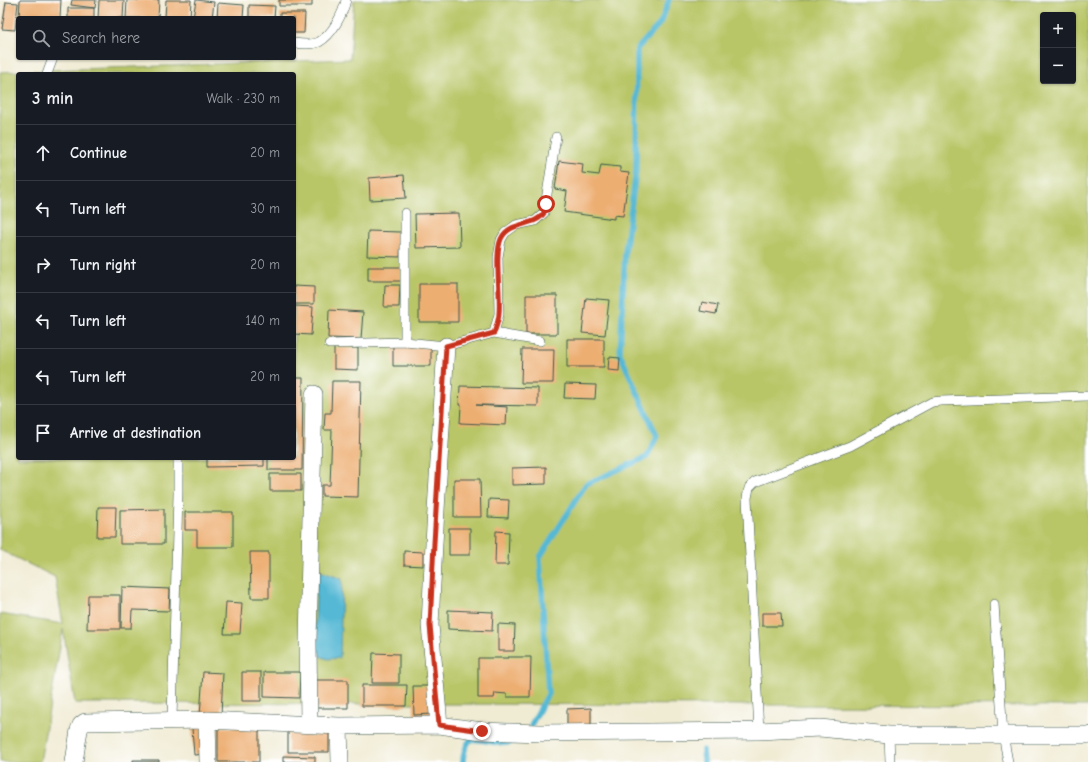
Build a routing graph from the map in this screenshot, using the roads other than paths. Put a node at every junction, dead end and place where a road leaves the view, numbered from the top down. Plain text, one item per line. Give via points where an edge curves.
1 (346, 0) edge
2 (296, 44) edge
3 (52, 60) edge
4 (48, 72) edge
5 (556, 137) dead end
6 (405, 213) dead end
7 (494, 333) junction
8 (540, 341) dead end
9 (405, 342) junction
10 (329, 344) dead end
11 (446, 346) junction
12 (314, 394) dead end
13 (1088, 396) edge
14 (178, 460) edge
15 (994, 604) dead end
16 (172, 720) junction
17 (206, 720) junction
18 (309, 724) junction
19 (439, 725) junction
20 (339, 726) junction
21 (759, 731) junction
22 (889, 734) junction
23 (1003, 734) junction
24 (1088, 735) edge
25 (74, 762) edge
26 (208, 762) edge
27 (340, 762) edge
28 (890, 762) edge
29 (1008, 762) edge

1 - 2 lane via 337,23 327,36 319,42
3 - 4 lane
5 - 7 lane via 544,213 535,221 516,226 505,233 501,240 498,256 499,314
6 - 9 lane
7 - 8 lane
7 - 11 lane
9 - 10 lane
9 - 11 lane
11 - 19 street via 430,625
12 - 18 street via 308,641
13 - 21 lane via 932,402 850,446 755,482 747,498
14 - 16 lane
15 - 23 lane
16 - 17 street
16 - 25 street via 85,722 79,730
17 - 18 street
17 - 26 street
18 - 20 street
19 - 20 street
19 - 21 street via 482,731 540,733
20 - 27 street
21 - 22 street via 820,728
22 - 23 street
22 - 28 lane
23 - 24 street
23 - 29 lane

